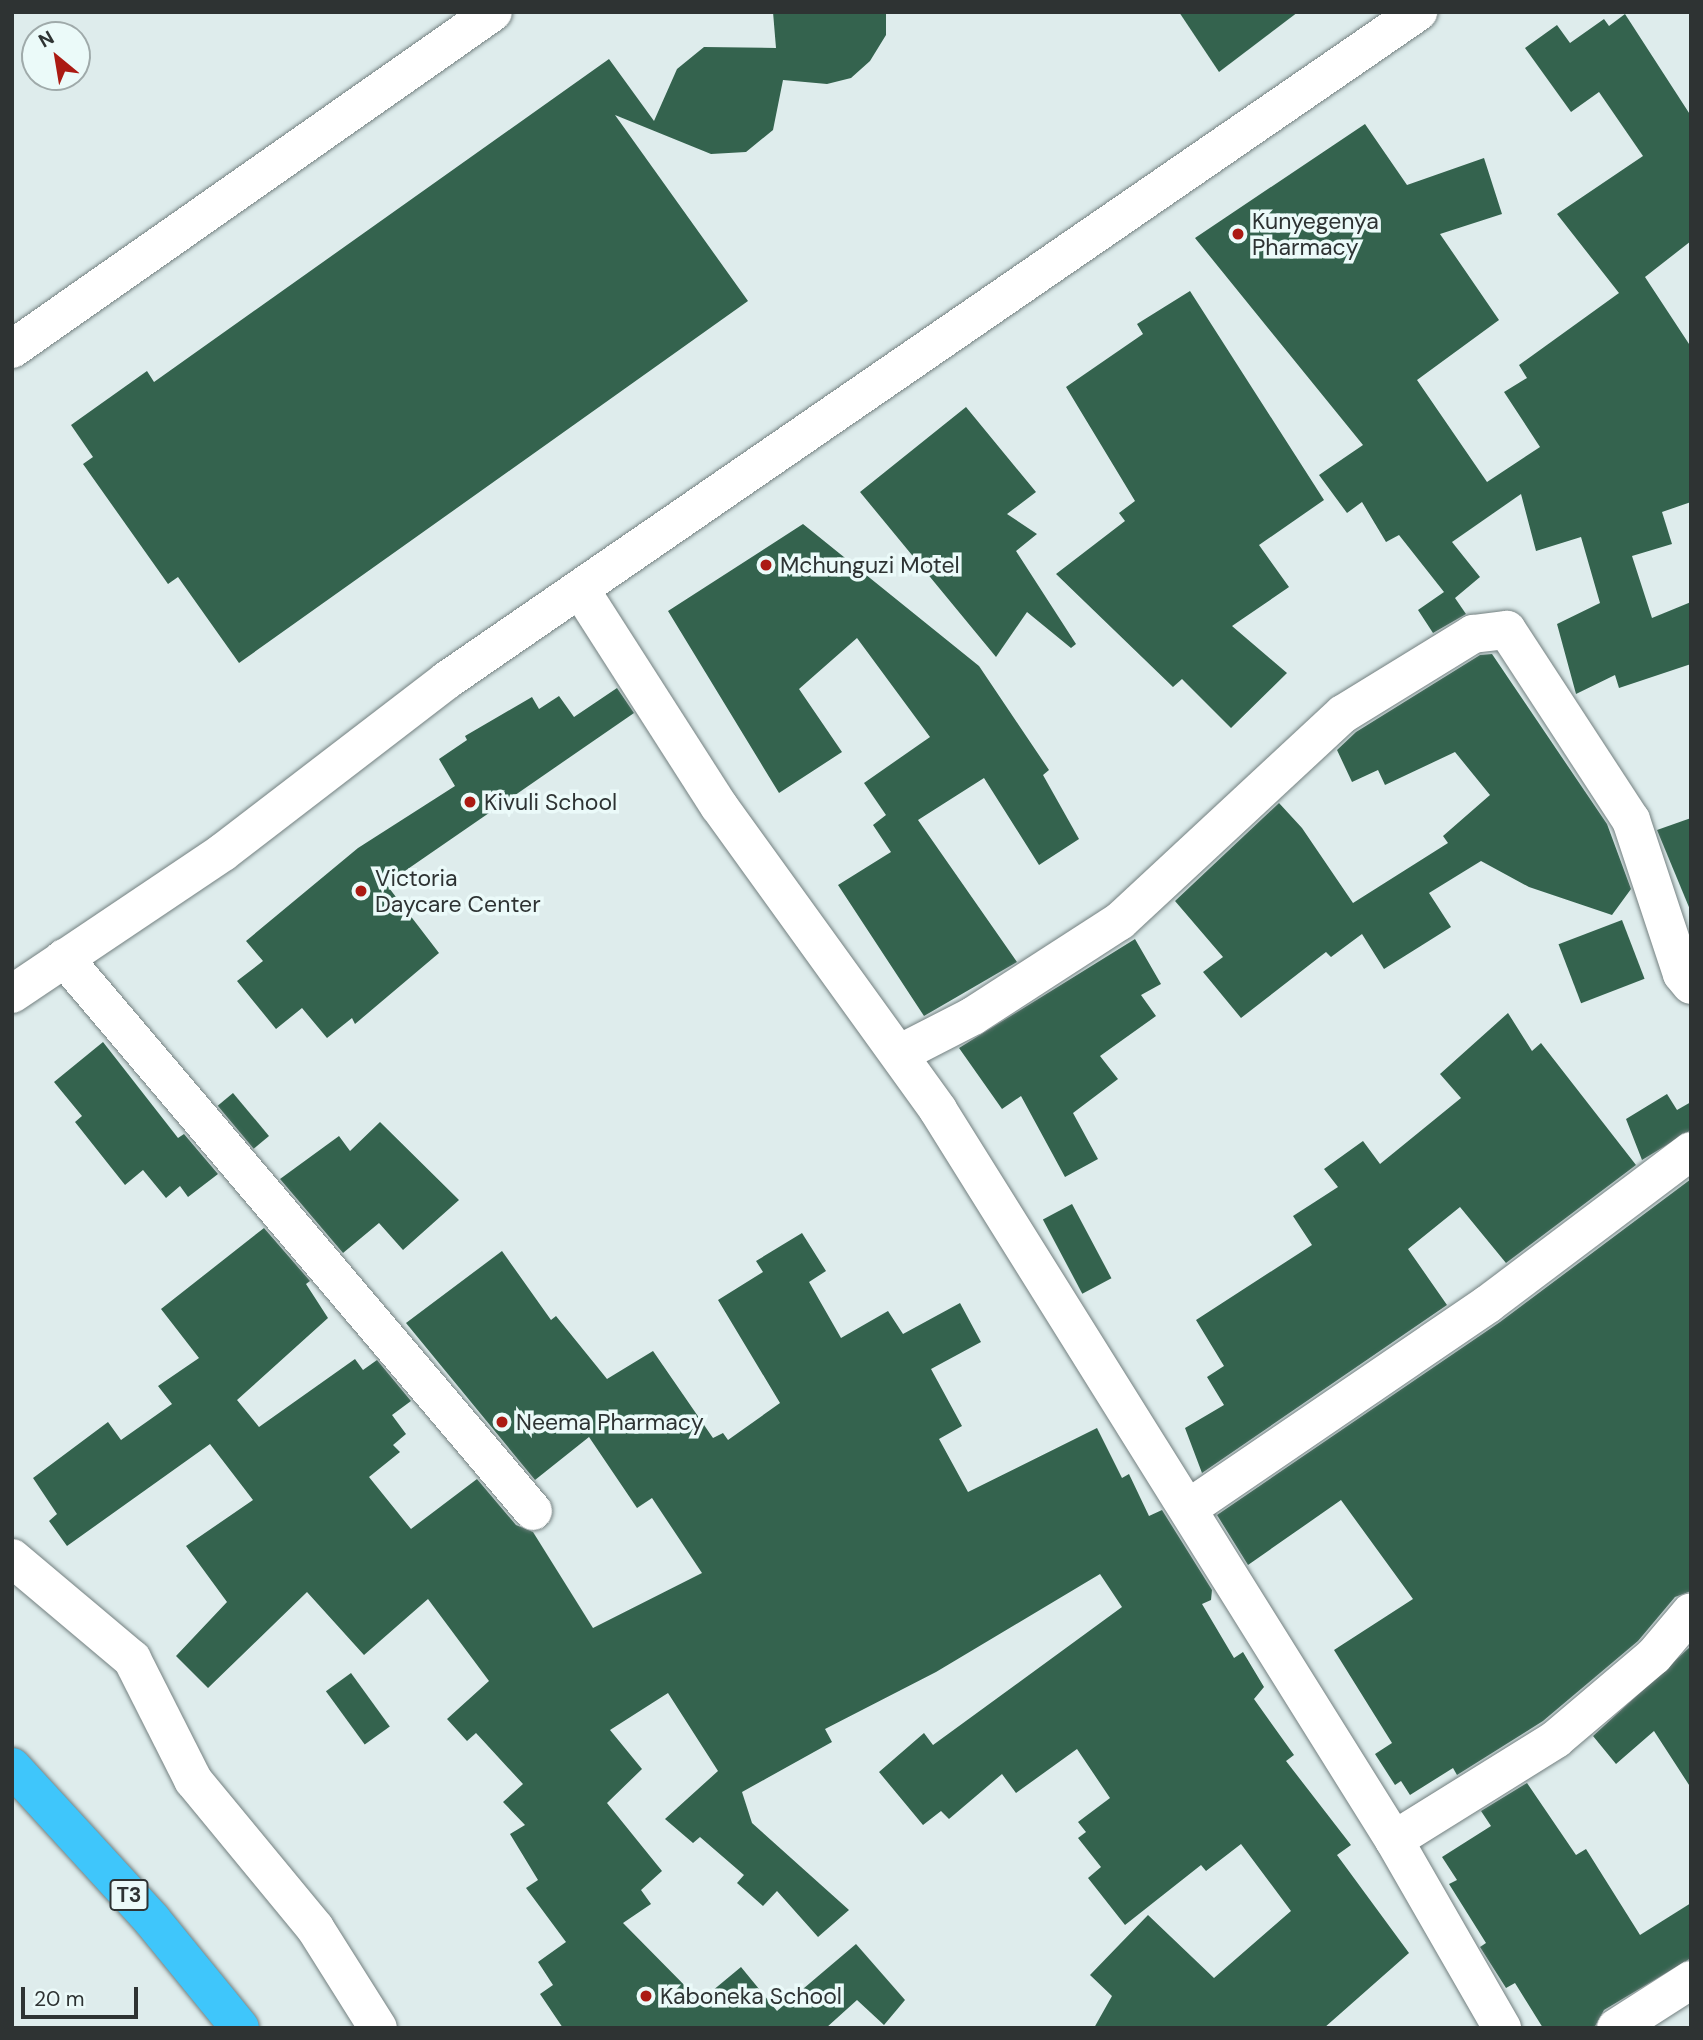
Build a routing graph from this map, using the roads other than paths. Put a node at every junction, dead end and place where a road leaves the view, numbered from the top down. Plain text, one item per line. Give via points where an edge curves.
1 (493, 12) edge
2 (1418, 12) edge
3 (12, 349) edge
4 (580, 589) junction
5 (64, 958) junction
6 (1691, 985) edge
7 (12, 994) edge
8 (899, 1054) junction
9 (1691, 1151) edge
10 (1189, 1508) junction
11 (533, 1511) dead end
12 (12, 1558) edge
13 (1691, 1612) edge
14 (12, 1767) edge
15 (1394, 1840) junction
16 (1691, 1980) edge
17 (240, 2028) edge
18 (378, 2028) edge
19 (1502, 2028) edge
20 (1616, 2028) edge

1 - 3 street
2 - 4 street
4 - 5 street via 447,680 223,852
4 - 8 street via 719,806
5 - 7 street
5 - 11 street
6 - 8 street via 1682,974 1631,820 1507,630 1473,634 1343,714 1119,921 973,1016
8 - 10 street
9 - 10 street via 1488,1304
10 - 15 street
12 - 18 street via 132,1659 193,1780 315,1928
13 - 15 street via 1654,1656 1556,1739
14 - 17 highway, T3 via 152,1920
15 - 19 street
16 - 20 street

